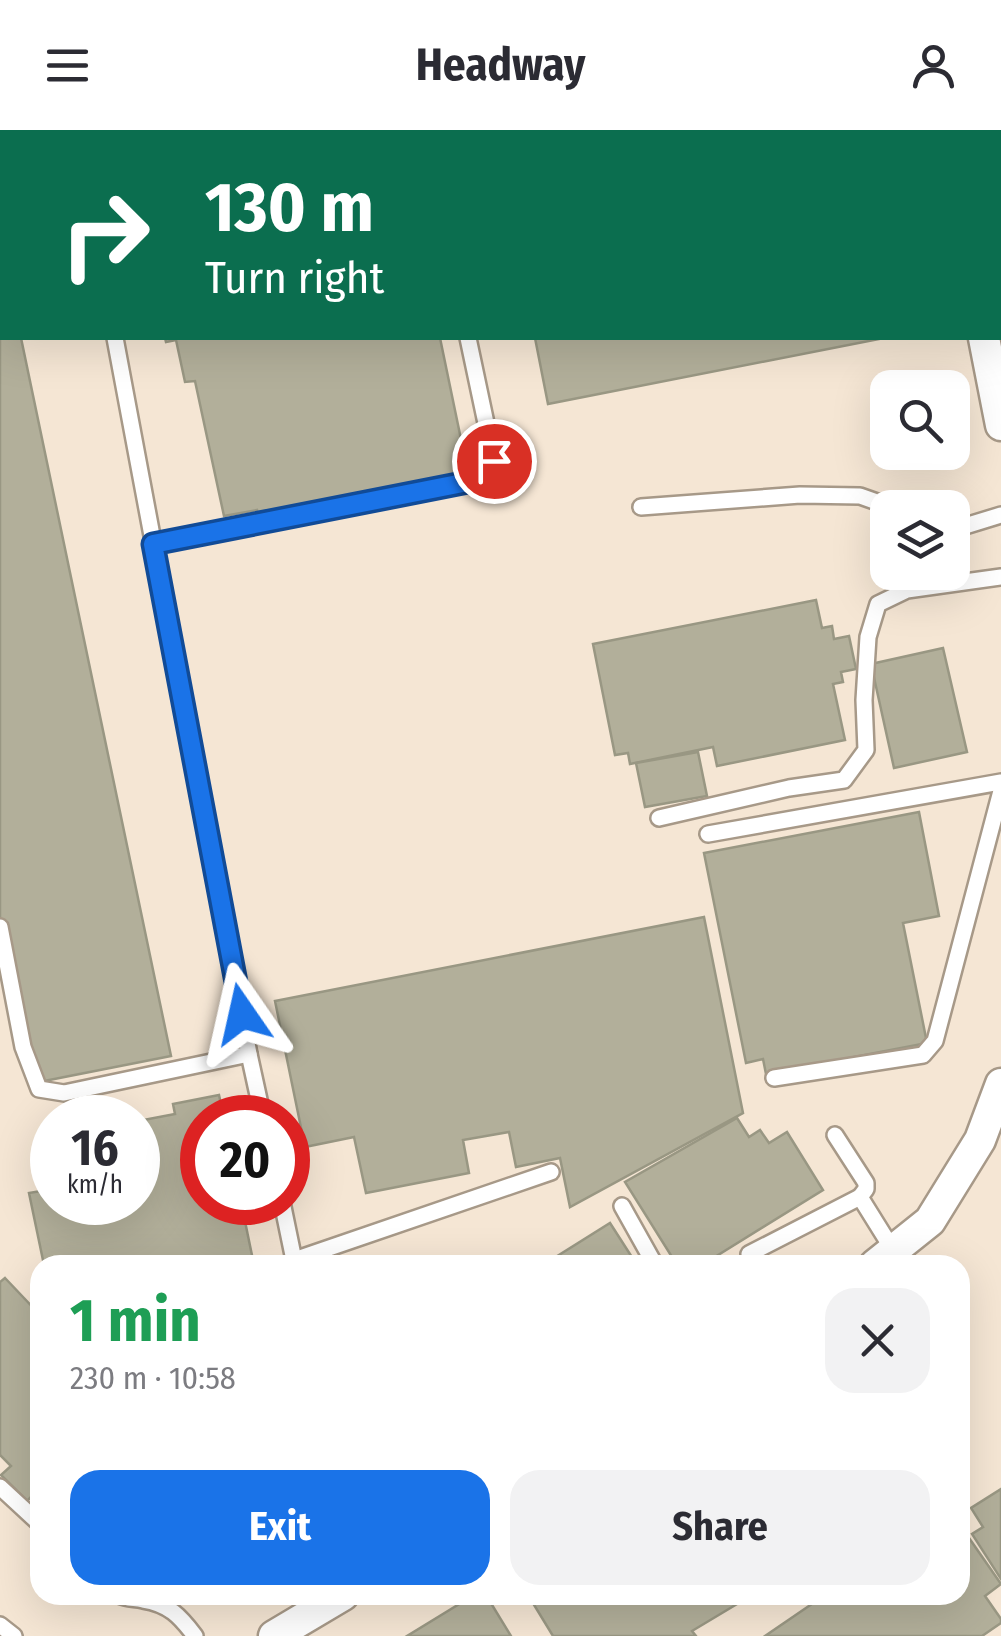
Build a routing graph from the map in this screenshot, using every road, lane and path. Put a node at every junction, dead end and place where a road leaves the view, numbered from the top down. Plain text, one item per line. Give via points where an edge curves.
1 (115, 340) edge
2 (468, 340) edge
3 (984, 340) edge
4 (1001, 421) edge
5 (870, 500) edge
6 (640, 507) dead end
7 (1001, 515) edge
8 (970, 524) edge
9 (153, 544) junction
10 (1001, 577) edge
11 (1001, 782) edge
12 (1001, 790) edge
13 (659, 818) dead end
14 (708, 834) dead end
15 (0, 927) edge
16 (249, 1054) junction
17 (774, 1078) dead end
18 (1001, 1084) edge
19 (258, 1095) edge
20 (835, 1134) dead end
21 (990, 1142) edge
22 (551, 1172) dead end
23 (860, 1197) junction
24 (622, 1206) dead end
25 (287, 1225) edge
26 (749, 1254) dead end
27 (293, 1255) edge
28 (315, 1255) edge
29 (649, 1255) edge
30 (883, 1255) edge
31 (888, 1255) edge
32 (0, 1487) edge
33 (30, 1515) edge
34 (159, 1605) edge
35 (327, 1605) edge
36 (0, 1625) edge
37 (14, 1636) edge
38 (195, 1636) edge
39 (274, 1636) edge

1 - 9 lane
2 - 9 lane via 494,461 478,480
3 - 4 street
5 - 6 lane via 800,495
7 - 8 lane
9 - 16 lane
10 - 13 lane via 907,590 878,604 868,637 866,750 844,780
11 - 14 lane
12 - 17 lane via 929,1050
15 - 16 lane via 23,1047 38,1089 64,1093
16 - 19 lane
18 - 21 street
20 - 23 lane via 866,1184
21 - 31 street via 930,1221
22 - 28 lane
23 - 26 lane
23 - 30 lane
24 - 29 lane
25 - 27 lane
32 - 33 lane
34 - 38 lane via 176,1612
35 - 39 street
36 - 37 lane

